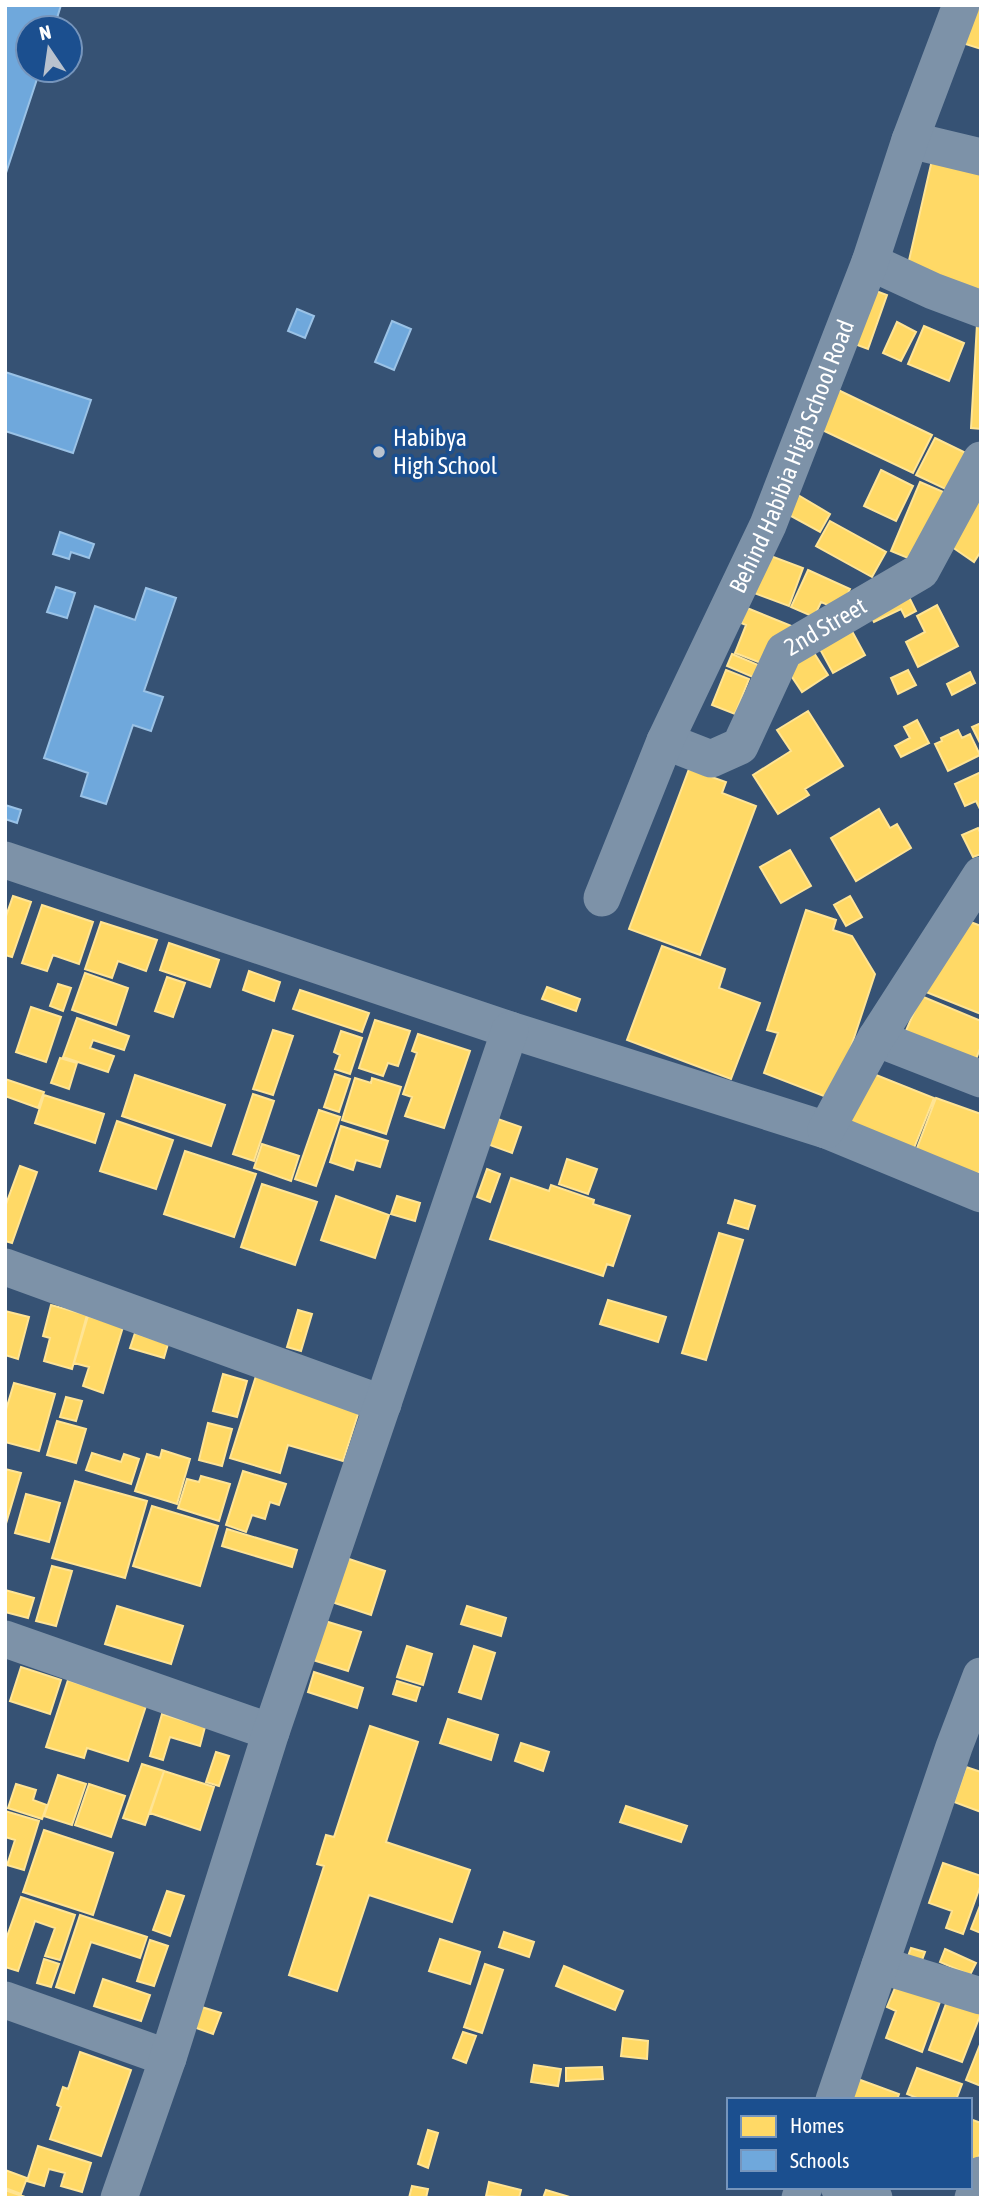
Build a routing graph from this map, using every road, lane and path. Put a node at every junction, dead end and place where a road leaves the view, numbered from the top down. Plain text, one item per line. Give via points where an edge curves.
1 (961, 5) edge
2 (910, 140) junction
3 (981, 157) edge
4 (870, 262) junction
5 (981, 309) edge
6 (981, 460) edge
7 (665, 741) junction
8 (5, 860) edge
9 (976, 887) edge
10 (602, 898) dead end
11 (510, 1030) junction
12 (876, 1038) junction
13 (981, 1079) edge
14 (825, 1130) junction
15 (981, 1194) edge
16 (5, 1267) edge
17 (383, 1404) junction
18 (5, 1639) edge
19 (981, 1676) edge
20 (271, 1732) junction
21 (967, 1751) edge
22 (880, 1965) junction
23 (981, 1996) edge
24 (5, 2000) edge
25 (168, 2058) junction
26 (835, 2098) edge
27 (981, 2175) edge
28 (845, 2189) edge
29 (119, 2198) edge
30 (874, 2198) edge
31 (972, 2198) edge

1 - 2 street, Behind Habibia High School Road
2 - 3 street
2 - 4 street, Behind Habibia High School Road
4 - 5 street
4 - 7 street, Behind Habibia High School Road via 768,525
6 - 7 street, 2nd Street via 921,571 784,651 740,747 711,759
7 - 10 street, Behind Habibia High School Road
8 - 11 street
9 - 12 street
11 - 14 street
11 - 17 street
12 - 13 street
12 - 14 street
14 - 15 street
16 - 17 street
17 - 20 street
18 - 20 street
19 - 21 street
20 - 25 street
21 - 22 street
22 - 23 street
22 - 26 street
24 - 25 street
25 - 29 street
27 - 31 street
28 - 30 street

